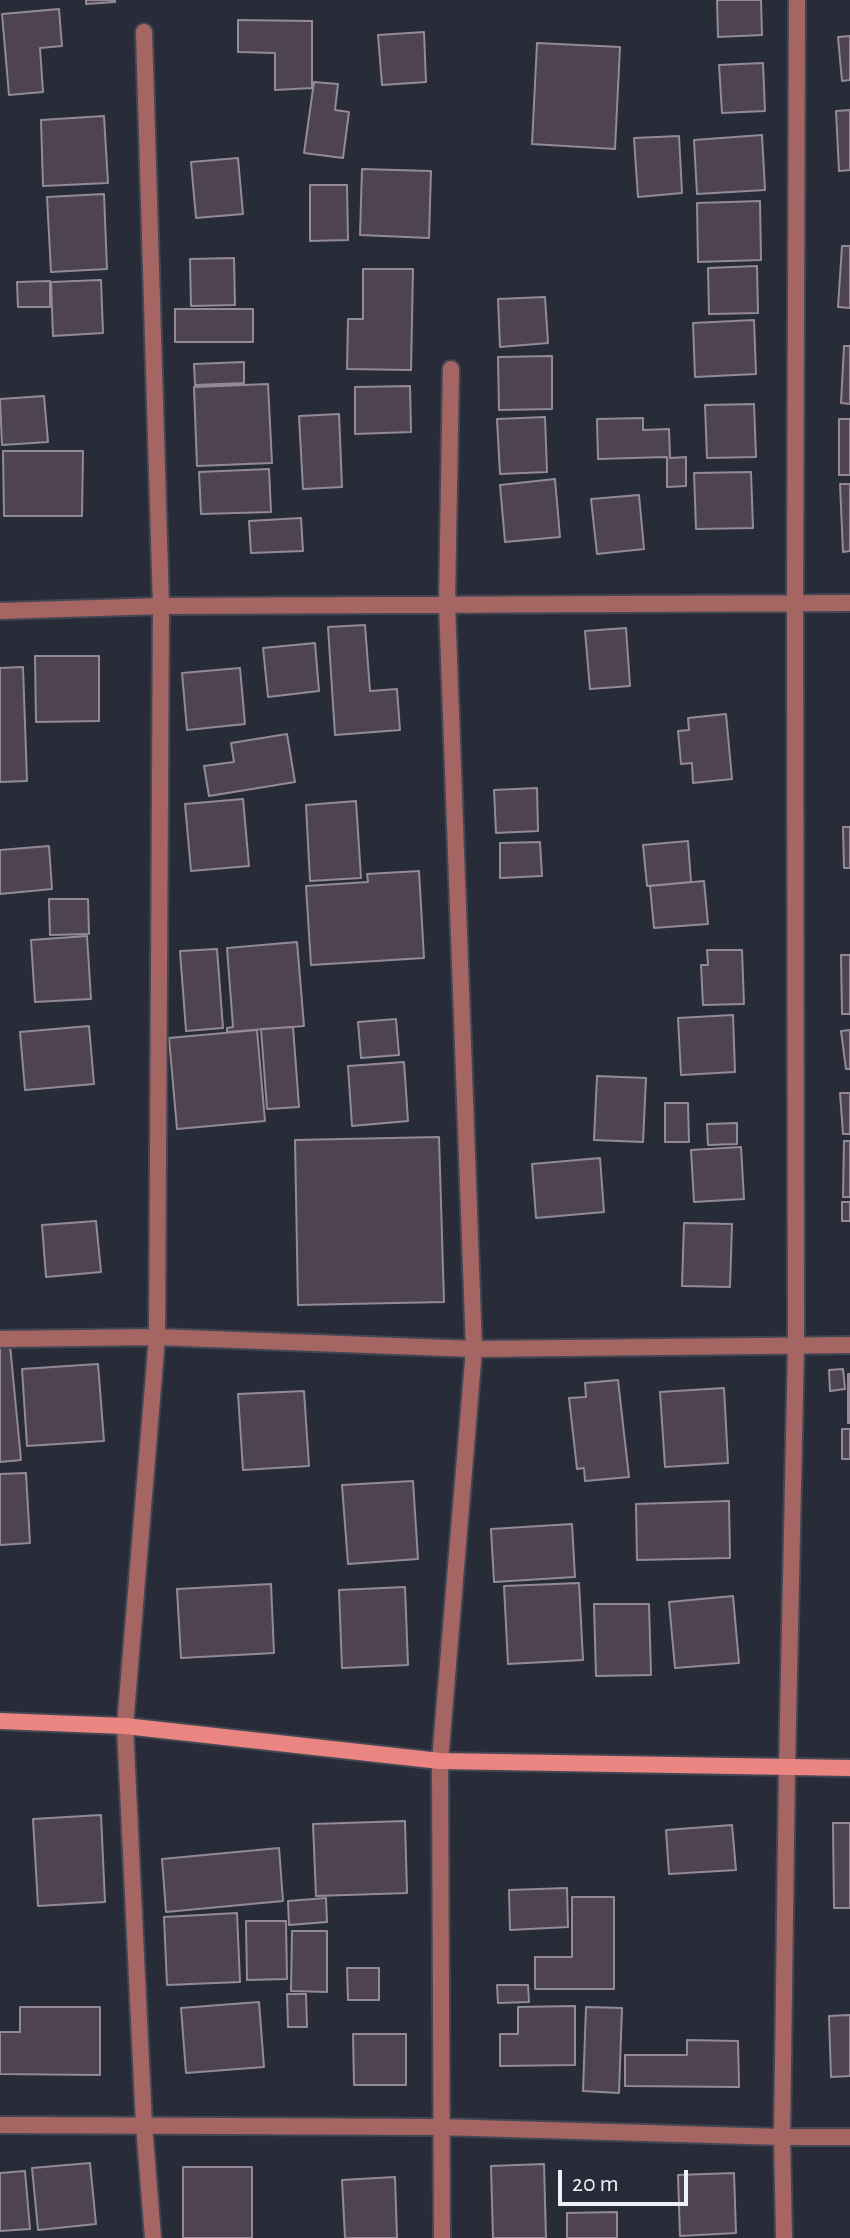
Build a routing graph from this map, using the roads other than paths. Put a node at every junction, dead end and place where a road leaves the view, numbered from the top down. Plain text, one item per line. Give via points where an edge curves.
1 (797, 0) edge
2 (144, 32) dead end
3 (451, 369) dead end
4 (795, 602) junction
5 (850, 603) edge
6 (447, 604) junction
7 (161, 606) junction
8 (0, 611) edge
9 (157, 1337) junction
10 (0, 1339) edge
11 (796, 1345) junction
12 (850, 1345) edge
13 (474, 1349) junction
14 (0, 1721) edge
15 (125, 1726) junction
16 (440, 1761) junction
17 (787, 1767) junction
18 (850, 1768) edge
19 (0, 2125) edge
20 (144, 2125) junction
21 (440, 2127) junction
22 (782, 2137) junction
23 (850, 2137) edge
24 (153, 2238) edge
25 (442, 2238) edge
26 (784, 2238) edge

1 - 4 street
2 - 7 street
3 - 6 street
4 - 5 street
4 - 6 street
4 - 11 street
6 - 7 street
6 - 13 street
7 - 8 street
7 - 9 street
9 - 10 street
9 - 13 street
9 - 15 street
11 - 12 street
11 - 13 street
11 - 17 street
13 - 16 street
14 - 15 main road
15 - 16 main road
15 - 20 street
16 - 17 main road
16 - 21 street
17 - 18 main road
17 - 22 street
19 - 20 street
20 - 21 street
20 - 24 street
21 - 22 street
21 - 25 street
22 - 23 street
22 - 26 street

